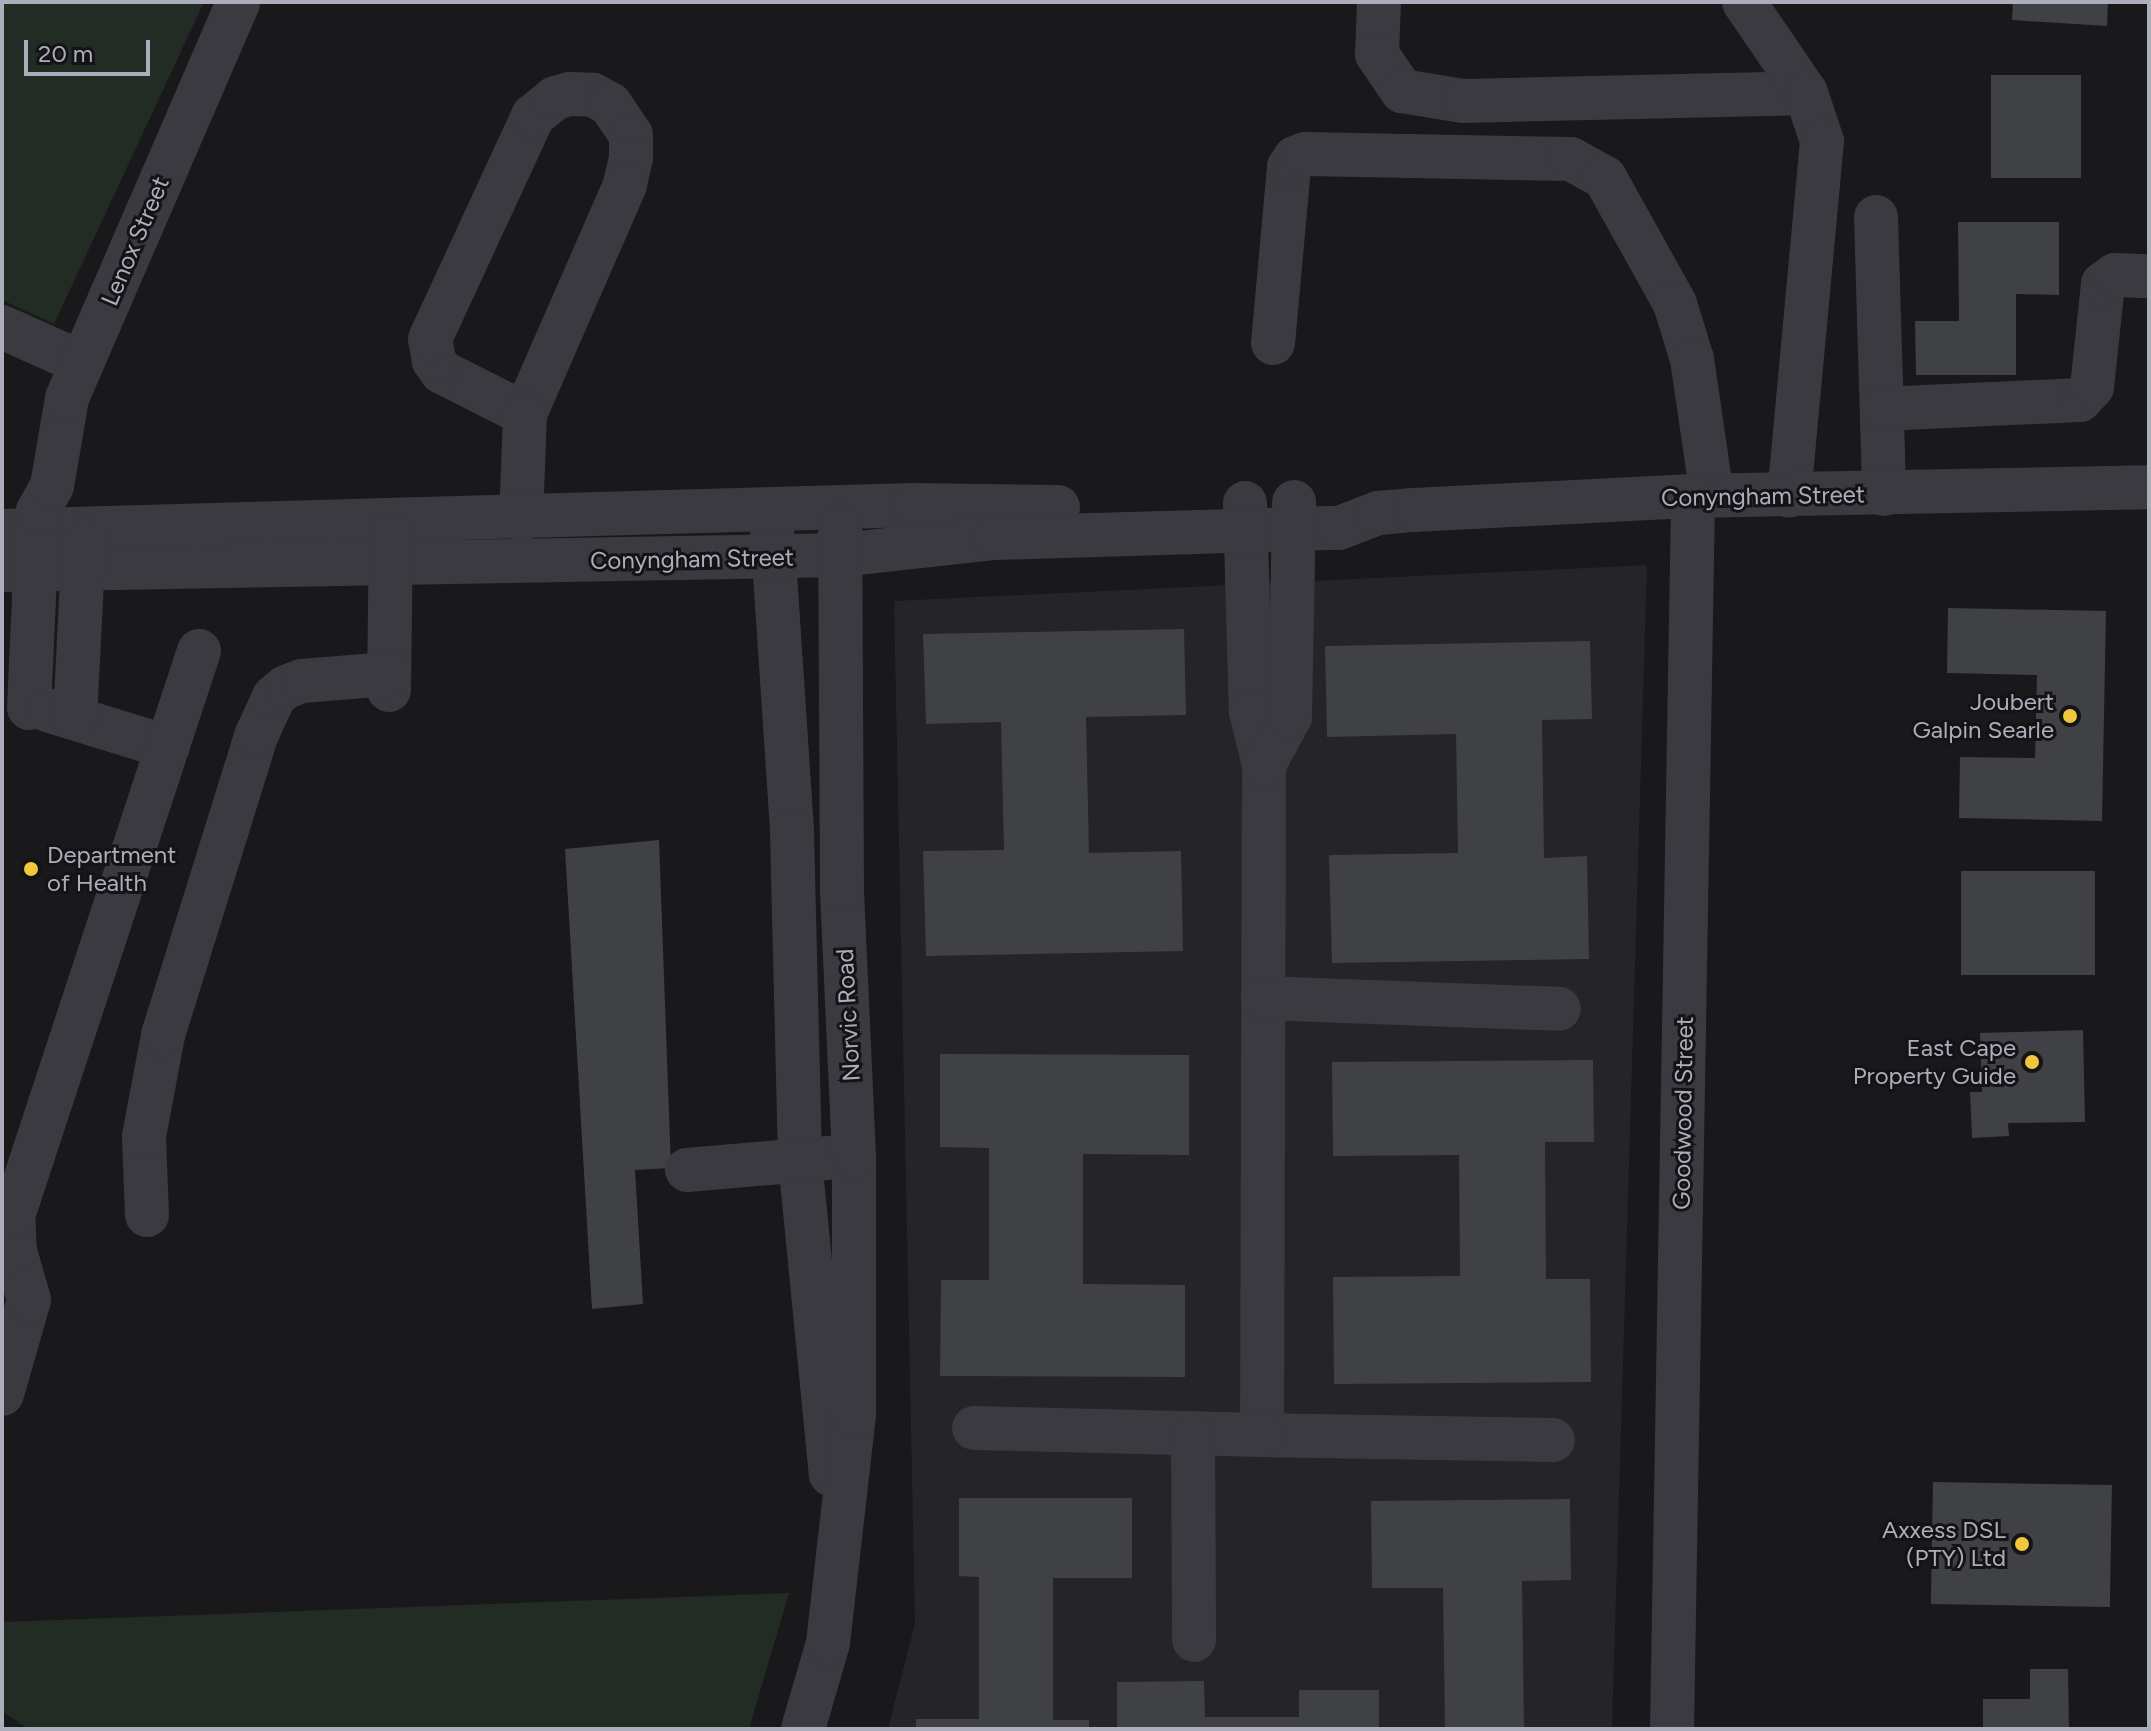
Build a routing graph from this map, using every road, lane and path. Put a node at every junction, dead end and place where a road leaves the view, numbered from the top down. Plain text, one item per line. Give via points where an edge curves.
1 (238, 2) edge
2 (1379, 2) edge
3 (1744, 2) edge
4 (1806, 93) junction
5 (1876, 217) dead end
6 (2149, 276) edge
7 (2, 327) edge
8 (1273, 343) dead end
9 (82, 363) junction
10 (1882, 409) junction
11 (525, 414) junction
12 (52, 486) junction
13 (2149, 487) edge
14 (1884, 494) junction
15 (1789, 495) junction
16 (1703, 496) junction
17 (839, 509) junction
18 (770, 512) junction
19 (1246, 515) junction
20 (1295, 515) junction
21 (521, 519) junction
22 (392, 543) junction
23 (84, 549) junction
24 (19, 550) edge
25 (841, 555) junction
26 (776, 557) junction
27 (199, 651) dead end
28 (16, 711) edge
29 (75, 718) junction
30 (167, 747) junction
31 (1264, 765) junction
32 (1263, 998) junction
33 (1559, 1009) dead end
34 (854, 1156) junction
35 (800, 1160) junction
36 (687, 1170) dead end
37 (147, 1215) dead end
38 (2, 1394) edge
39 (974, 1428) dead end
40 (1193, 1433) junction
41 (1262, 1435) junction
42 (1553, 1440) dead end
43 (841, 1519) junction
44 (1194, 1640) dead end
45 (803, 1729) edge
46 (1672, 1729) edge

1 - 9 street, Lenox Street
2 - 4 street via 1377,54 1402,91 1463,101
3 - 4 street
4 - 15 street via 1822,141
5 - 10 street
6 - 10 street via 2115,275 2103,284 2092,387 2080,400
7 - 9 street
8 - 16 street, Goodwood Street via 1289,167 1295,158 1305,154 1571,159 1605,178 1675,304 1692,359
9 - 12 street, Lenox Street via 65,410
10 - 14 street
11 - 11 street via 442,372 430,339 533,116 555,98 593,95 610,104 631,135 631,158 625,185
11 - 21 street
12 - 23 street via 72,500
12 - 24 street, Lenox Street
13 - 14 street, Conyngham Street
14 - 15 street, Conyngham Street
15 - 16 street, Conyngham Street
16 - 20 street, Conyngham Street via 1378,513 1352,527
16 - 46 street, Goodwood Street
17 - 18 street, Conyngham Street
17 - 19 street, Conyngham Street
17 - 25 street, Norvic Road
18 - 21 street, Conyngham Street
18 - 26 street, Norvic Road
19 - 20 street, Conyngham Street
19 - 25 street, Conyngham Street
19 - 31 street via 1251,712
20 - 31 street via 1290,717
21 - 22 street, Conyngham Street
22 - 23 street, Conyngham Street
22 - 26 street, Conyngham Street
22 - 37 street via 389,682 302,681 286,687 274,697 257,734 163,1035 144,1136
23 - 24 street, Conyngham Street
23 - 29 street
24 - 28 street, Lenox Street
25 - 26 street, Conyngham Street
25 - 34 street, Norvic Road via 842,889
26 - 35 street, Norvic Road via 792,832
27 - 30 street
28 - 29 street
29 - 30 street
30 - 38 street via 13,1216 15,1251 29,1300
31 - 32 street
32 - 33 street
32 - 41 street
34 - 35 street
34 - 43 street, Norvic Road via 854,1415
35 - 36 street
35 - 43 street, Norvic Road via 823,1418
39 - 40 street
40 - 41 street
40 - 44 street
41 - 42 street
43 - 45 street, Norvic Road via 828,1643

